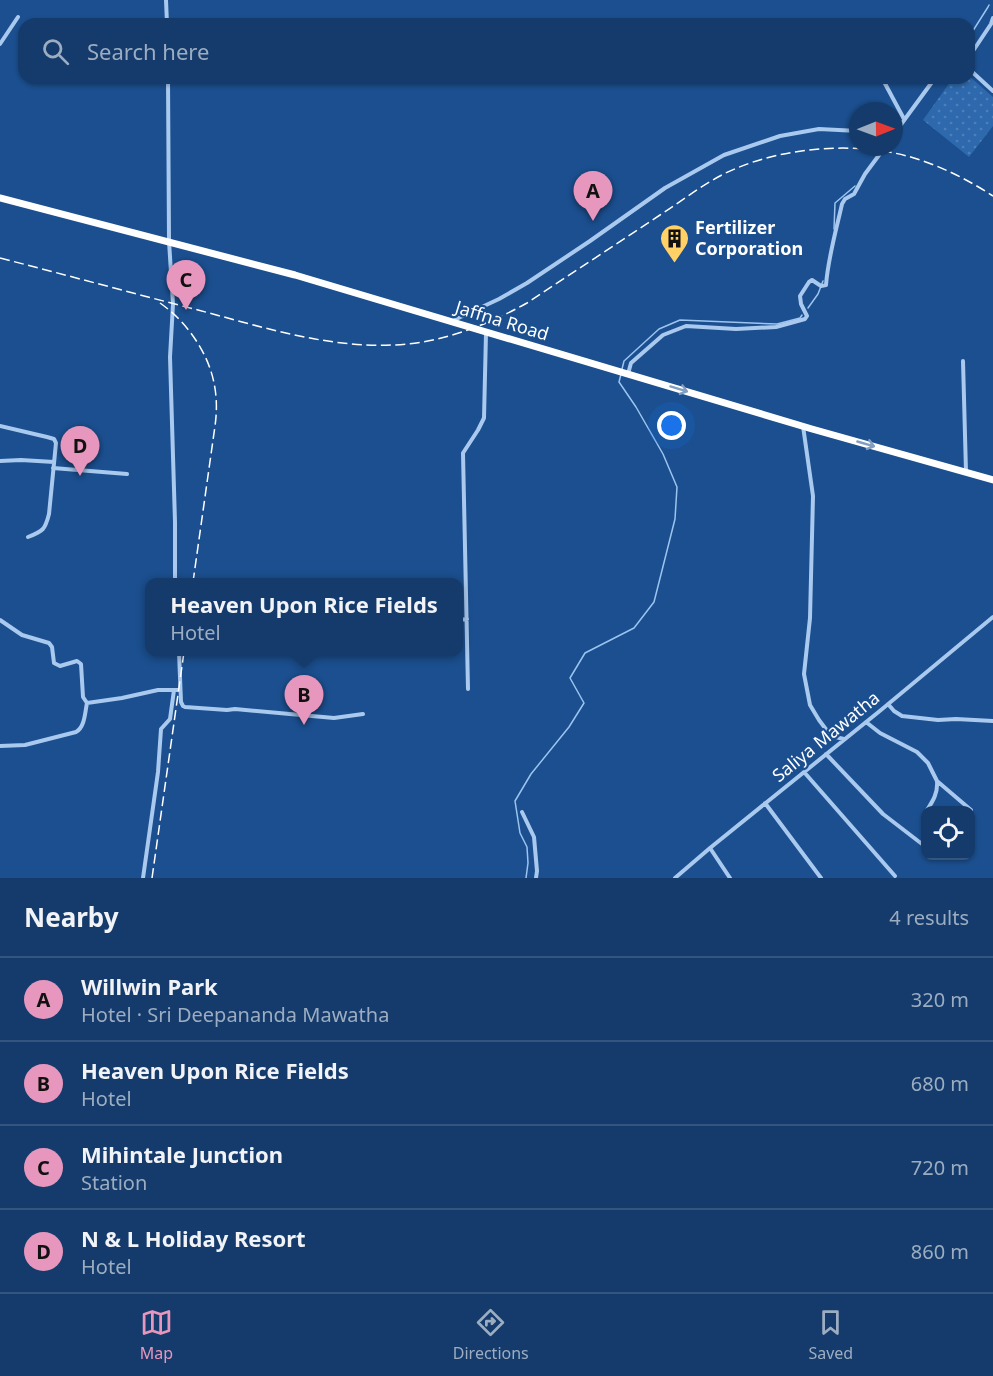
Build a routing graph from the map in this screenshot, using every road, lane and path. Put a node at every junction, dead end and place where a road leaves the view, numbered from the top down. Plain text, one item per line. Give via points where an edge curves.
1 (166, 0) edge
2 (18, 17) dead end
3 (167, 18) edge
4 (993, 18) edge
5 (0, 44) edge
6 (975, 48) edge
7 (975, 75) edge
8 (168, 84) edge
9 (885, 84) edge
10 (930, 84) edge
11 (993, 92) edge
12 (904, 119) joint
13 (849, 130) edge
14 (878, 156) edge
15 (0, 198) edge
16 (169, 241) junction
17 (451, 321) junction
18 (486, 332) junction
19 (963, 361) dead end
20 (623, 372) junction
21 (0, 426) edge
22 (803, 426) junction
23 (0, 461) edge
24 (54, 465) junction
25 (966, 473) junction
26 (127, 474) dead end
27 (993, 480) edge
28 (28, 537) dead end
29 (175, 578) edge
30 (993, 616) edge
31 (467, 619) junction
32 (0, 620) edge
33 (463, 620) edge
34 (179, 656) edge
35 (468, 688) dead end
36 (174, 690) junction
37 (180, 690) junction
38 (87, 703) junction
39 (888, 704) junction
40 (363, 714) dead end
41 (993, 721) edge
42 (866, 722) junction
43 (844, 739) junction
44 (0, 746) edge
45 (826, 754) junction
46 (804, 772) junction
47 (937, 781) junction
48 (765, 803) junction
49 (930, 806) edge
50 (966, 806) edge
51 (522, 812) dead end
52 (921, 843) edge
53 (710, 848) junction
54 (895, 876) dead end
55 (143, 878) edge
56 (536, 878) edge
57 (675, 878) edge
58 (730, 878) edge
59 (821, 878) edge

1 - 3 street
2 - 5 street
4 - 6 street
7 - 11 street
8 - 16 street
9 - 12 street
10 - 12 street
13 - 17 street via 819,129 780,136 724,154 665,188 527,283
14 - 20 street via 854,194 842,204 826,285 812,280 800,296 805,319 777,327 686,326 663,335
15 - 16 highway, Jaffna Road
16 - 17 highway, Jaffna Road
16 - 29 street
17 - 18 highway, Jaffna Road
18 - 20 highway, Jaffna Road
18 - 31 street via 484,418 463,453
19 - 25 street
20 -> 22 highway, Jaffna Road
21 - 24 street via 54,439
22 -> 25 highway, Jaffna Road
22 - 43 street via 813,496 810,618 804,674 810,705 819,720 831,736
23 - 24 street
24 - 26 street
24 - 28 street via 47,524 43,531
25 - 27 highway, Jaffna Road
30 - 39 street, Saliya Mawatha
31 - 33 street
31 - 35 street
32 - 38 street via 22,635 49,643 54,663 81,664 83,697
34 - 37 street
36 - 37 street
36 - 38 street
36 - 55 street via 170,719 161,729
37 - 40 street via 181,703 189,708 334,718
38 - 44 street via 80,730 76,732 26,746
39 - 41 street via 902,716
39 - 42 street, Saliya Mawatha
42 - 43 street, Saliya Mawatha
42 - 47 street via 917,752
43 - 45 street, Saliya Mawatha
45 - 46 street, Saliya Mawatha
45 - 52 street via 883,814
46 - 48 street, Saliya Mawatha
46 - 54 street
47 - 49 street
47 - 50 street
48 - 53 street, Saliya Mawatha
48 - 59 street
51 - 56 street via 534,837
53 - 57 street, Saliya Mawatha
53 - 58 street

